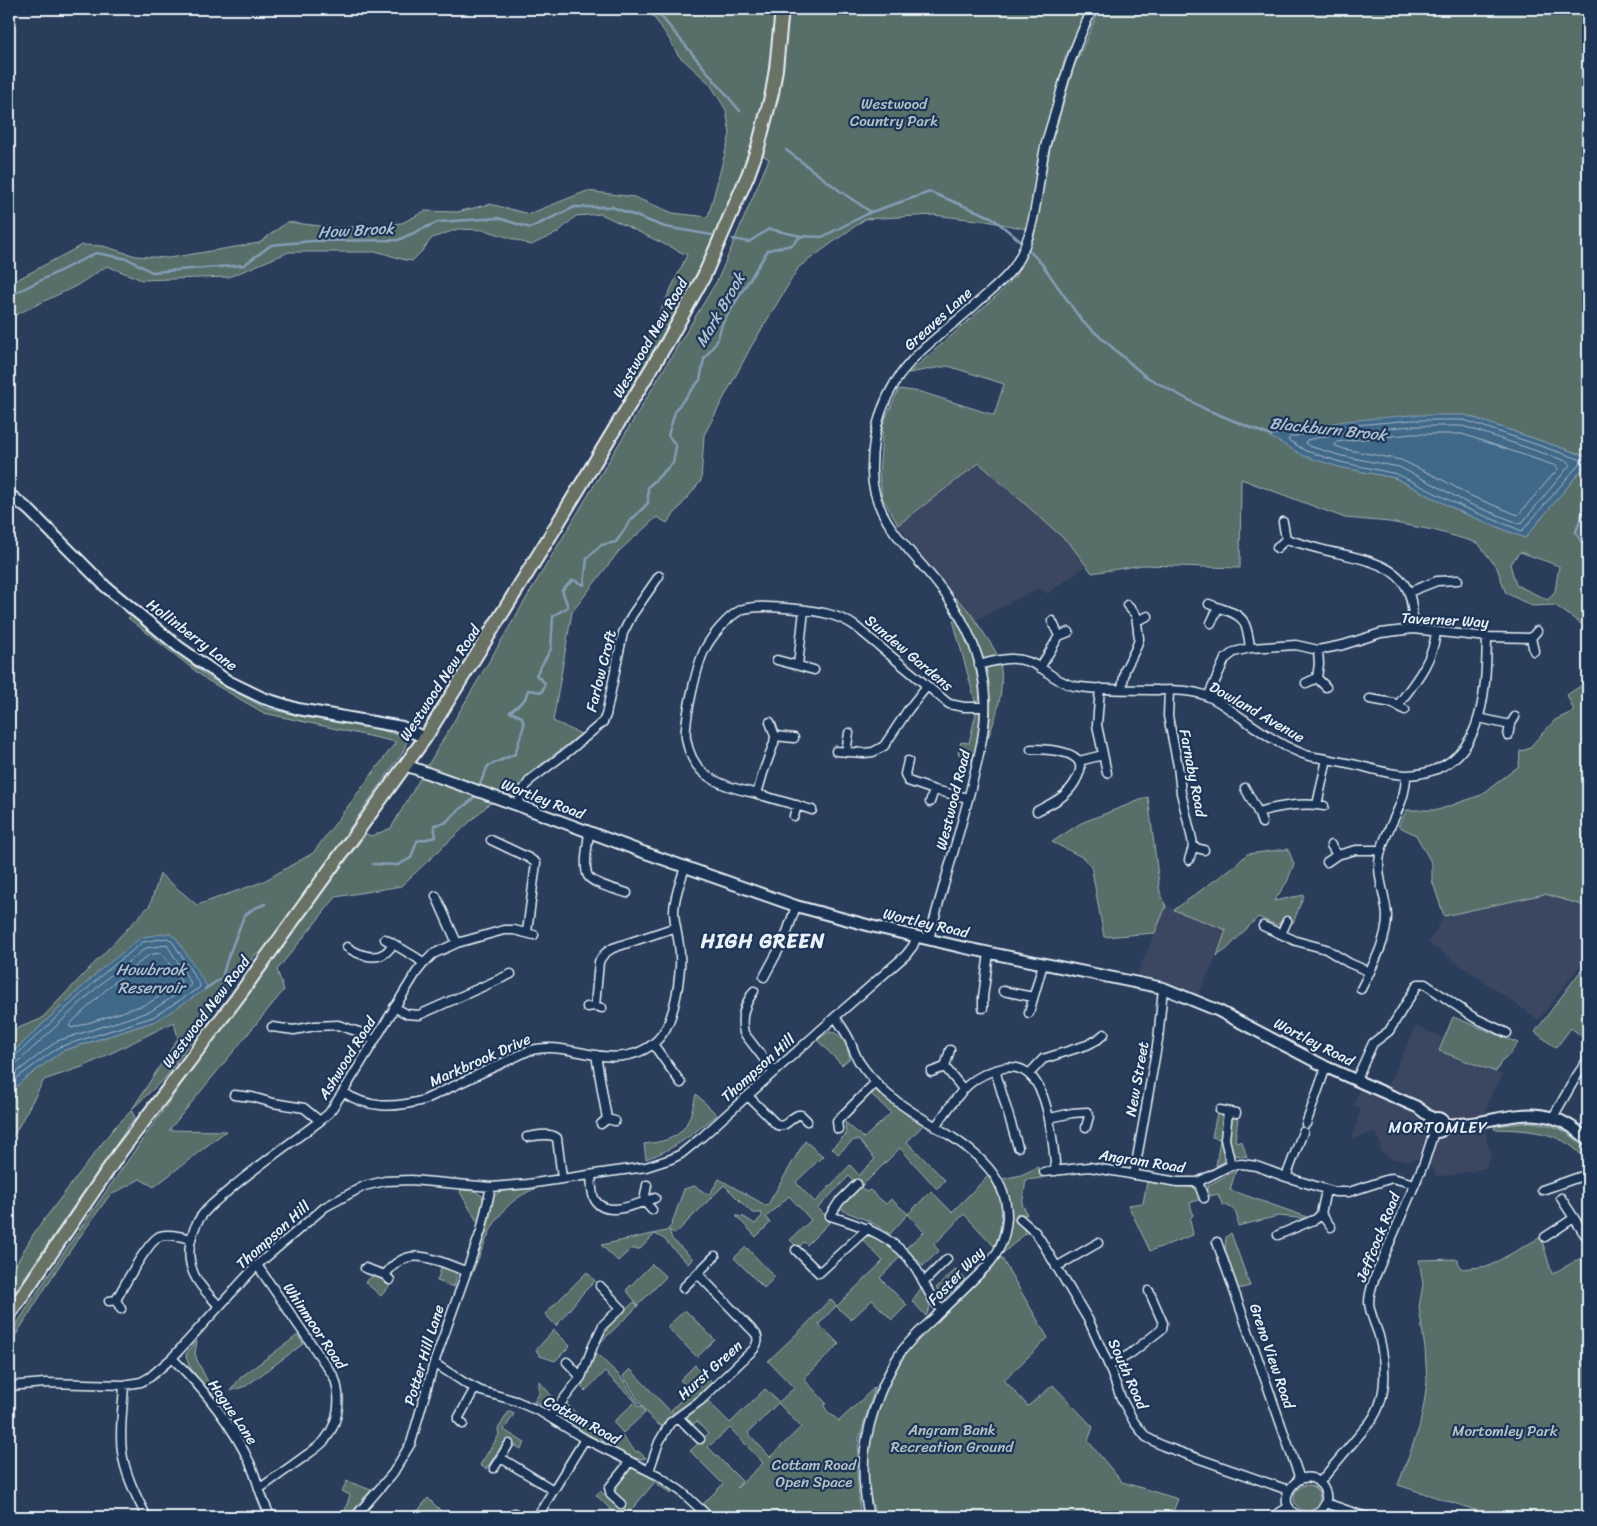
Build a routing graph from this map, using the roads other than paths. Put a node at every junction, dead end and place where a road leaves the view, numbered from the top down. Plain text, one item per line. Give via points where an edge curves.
1 (782, 9) edge
2 (1093, 9) edge
3 (9, 494) edge
4 (1283, 522) dead end
5 (1286, 539) junction
6 (1278, 548) dead end
7 (1435, 571) dead end
8 (659, 576) dead end
9 (1458, 580) dead end
10 (1437, 581) junction
11 (1409, 592) junction
12 (1209, 604) dead end
13 (1127, 605) dead end
14 (1218, 608) junction
15 (804, 610) junction
16 (1148, 616) dead end
17 (1138, 620) junction
18 (1052, 621) dead end
19 (1211, 623) dead end
20 (1413, 629) junction
21 (1537, 631) dead end
22 (1069, 632) dead end
23 (1436, 632) junction
24 (1059, 636) junction
25 (1487, 637) junction
26 (1531, 638) junction
27 (1250, 648) junction
28 (1318, 650) junction
29 (1534, 651) dead end
30 (777, 660) dead end
31 (798, 665) junction
32 (979, 665) junction
33 (1040, 668) junction
34 (814, 670) dead end
35 (1317, 678) junction
36 (1306, 683) dead end
37 (927, 686) junction
38 (1326, 687) dead end
39 (1100, 688) junction
40 (1122, 689) junction
41 (1169, 690) junction
42 (1208, 697) junction
43 (1370, 698) dead end
44 (986, 707) junction
45 (1515, 717) dead end
46 (1479, 718) junction
47 (770, 722) dead end
48 (1510, 726) junction
49 (849, 733) dead end
50 (775, 736) junction
51 (1508, 736) dead end
52 (425, 738) junction
53 (794, 738) dead end
54 (1031, 749) dead end
55 (836, 751) dead end
56 (846, 752) junction
57 (1103, 755) junction
58 (1327, 759) junction
59 (908, 761) dead end
60 (1079, 761) junction
61 (405, 765) junction
62 (1107, 773) dead end
63 (1406, 775) junction
64 (1245, 788) dead end
65 (934, 790) junction
66 (757, 794) junction
67 (968, 798) junction
68 (1042, 798) dead end
69 (930, 802) dead end
70 (517, 805) junction
71 (797, 805) junction
72 (1047, 806) junction
73 (812, 810) dead end
74 (1037, 811) dead end
75 (1258, 812) junction
76 (794, 816) dead end
77 (1262, 823) dead end
78 (589, 833) junction
79 (491, 840) dead end
80 (1332, 845) dead end
81 (1193, 847) junction
82 (1204, 850) dead end
83 (1381, 850) junction
84 (1337, 855) junction
85 (1189, 860) dead end
86 (1327, 862) dead end
87 (686, 867) junction
88 (627, 893) dead end
89 (436, 896) dead end
90 (796, 906) junction
91 (1286, 921) dead end
92 (1263, 926) dead end
93 (676, 927) junction
94 (1281, 934) junction
95 (917, 936) junction
96 (385, 939) dead end
97 (929, 939) junction
98 (458, 943) junction
99 (393, 944) junction
100 (347, 947) dead end
101 (990, 953) junction
102 (423, 964) junction
103 (1043, 964) junction
104 (1370, 972) junction
105 (511, 974) dead end
106 (764, 977) dead end
107 (1163, 988) junction
108 (1362, 989) dead end
109 (754, 991) dead end
110 (1002, 991) dead end
111 (974, 996) dead end
112 (983, 997) junction
113 (1033, 997) junction
114 (595, 1007) dead end
115 (394, 1008) junction
116 (983, 1008) dead end
117 (1029, 1014) dead end
118 (835, 1017) junction
119 (282, 1018) dead end
120 (1505, 1021) dead end
121 (272, 1027) dead end
122 (282, 1028) junction
123 (1104, 1034) dead end
124 (374, 1041) junction
125 (653, 1044) junction
126 (950, 1050) dead end
127 (596, 1055) junction
128 (1588, 1059) edge
129 (945, 1067) junction
130 (1326, 1067) junction
131 (995, 1070) junction
132 (774, 1072) junction
133 (931, 1072) dead end
134 (1030, 1074) junction
135 (1356, 1080) junction
136 (875, 1082) junction
137 (681, 1083) dead end
138 (963, 1090) junction
139 (343, 1092) junction
140 (234, 1094) dead end
141 (748, 1096) junction
142 (1228, 1112) dead end
143 (1553, 1117) junction
144 (1050, 1118) junction
145 (1432, 1119) junction
146 (320, 1121) junction
147 (608, 1121) dead end
148 (807, 1122) dead end
149 (1306, 1124) dead end
150 (1445, 1125) junction
151 (935, 1127) junction
152 (1086, 1127) dead end
153 (838, 1129) dead end
154 (1303, 1132) dead end
155 (1434, 1132) junction
156 (527, 1137) dead end
157 (1588, 1140) edge
158 (1018, 1147) dead end
159 (1231, 1165) junction
160 (1056, 1171) junction
161 (1044, 1172) dead end
162 (1588, 1174) edge
163 (591, 1175) junction
164 (1134, 1175) junction
165 (1286, 1177) junction
166 (562, 1178) junction
167 (1198, 1182) junction
168 (857, 1184) dead end
169 (1414, 1184) junction
170 (647, 1185) dead end
171 (491, 1187) junction
172 (1326, 1190) junction
173 (1542, 1190) dead end
174 (655, 1198) dead end
175 (1204, 1198) dead end
176 (1561, 1198) dead end
177 (644, 1201) junction
178 (652, 1210) dead end
179 (1321, 1214) junction
180 (1574, 1218) junction
181 (1020, 1219) dead end
182 (868, 1228) junction
183 (1331, 1228) dead end
184 (1278, 1236) dead end
185 (1545, 1237) dead end
186 (1588, 1237) edge
187 (191, 1239) junction
188 (1217, 1242) dead end
189 (1098, 1243) dead end
190 (796, 1250) dead end
191 (716, 1256) dead end
192 (947, 1260) dead end
193 (257, 1265) junction
194 (1056, 1267) junction
195 (365, 1268) dead end
196 (466, 1271) junction
197 (698, 1274) junction
198 (924, 1282) junction
199 (600, 1286) dead end
200 (683, 1288) dead end
201 (1149, 1291) dead end
202 (220, 1306) junction
203 (121, 1308) dead end
204 (941, 1310) junction
205 (9, 1315) edge
206 (172, 1358) junction
207 (567, 1362) dead end
208 (434, 1363) junction
209 (1109, 1366) junction
210 (581, 1377) junction
211 (124, 1385) junction
212 (9, 1386) edge
213 (475, 1388) junction
214 (550, 1417) junction
215 (678, 1417) junction
216 (463, 1424) dead end
217 (700, 1439) dead end
218 (585, 1440) junction
219 (509, 1444) dead end
220 (501, 1458) junction
221 (629, 1461) junction
222 (494, 1468) dead end
223 (650, 1471) junction
224 (1300, 1479) junction
225 (1319, 1483) junction
226 (259, 1489) junction
227 (553, 1490) junction
228 (1288, 1490) junction
229 (1326, 1503) junction
230 (621, 1504) dead end
231 (1289, 1507) junction
232 (866, 1516) edge
233 (147, 1517) edge
234 (271, 1517) edge
235 (355, 1517) edge
236 (536, 1517) edge
237 (709, 1517) edge
238 (1272, 1517) edge
239 (1303, 1517) edge
240 (1310, 1517) edge
241 (1366, 1517) edge

1 - 52 highway, Westwood New Road via 776,69 758,147 704,276 626,413
2 - 32 street, Greaves Lane via 1065,75 1045,148 1028,240 1012,269 914,359 884,402 877,420 872,475 876,500 885,520 953,605 972,640
3 - 52 street, Hollinberry Lane via 106,587 179,647 228,681 262,698 298,709 402,728
4 - 5 street
5 - 6 street
5 - 11 street via 1371,562 1395,575
7 - 10 street
8 - 70 street, Farlow Croft via 632,615 624,633 603,722 530,780
9 - 10 street
10 - 11 street
11 - 20 street
12 - 14 street
13 - 17 street
14 - 19 street
14 - 27 street via 1235,614 1245,623
15 - 31 street
15 - 37 street, Sundew Gardens via 830,614 848,622
15 - 66 street, Sundew Gardens via 751,607 737,612 706,648 698,670 686,729 694,761 712,779
16 - 17 street
17 - 40 street via 1139,639 1125,670
18 - 24 street
20 - 23 street, Taverner Way
20 - 28 street, Taverner Way via 1381,633
21 - 26 street
22 - 24 street
23 - 25 street, Taverner Way
23 - 43 street via 1430,658 1402,707
24 - 33 street
25 - 26 street, Taverner Way
25 - 46 street, Dowland Avenue via 1486,677
26 - 29 street
27 - 28 street, Taverner Way via 1296,645
27 - 42 street, Taverner Way via 1234,652 1225,659
28 - 35 street
30 - 31 street
31 - 34 street
32 - 33 street, Dowland Avenue via 1015,658 1028,660
32 - 44 street, Westwood Road
33 - 39 street, Dowland Avenue via 1067,684
35 - 36 street
35 - 38 street
37 - 44 street, Sundew Gardens via 941,699 956,706
37 - 56 street via 884,746 873,752
39 - 40 street, Dowland Avenue
39 - 57 street via 1097,725
40 - 41 street, Dowland Avenue
41 - 42 street, Dowland Avenue
41 - 81 street, Farnaby Road via 1168,716
42 - 58 street, Dowland Avenue via 1284,746 1308,756
44 - 67 street, Westwood Road via 982,741
45 - 48 street
46 - 48 street
46 - 63 street, Dowland Avenue via 1467,743 1451,761
47 - 50 street
48 - 51 street
49 - 56 street
50 - 53 street
50 - 66 street
52 - 61 highway, Westwood New Road
54 - 60 street via 1061,752
55 - 56 street
57 - 60 street
57 - 62 street
58 - 63 street, Dowland Avenue
58 - 75 street via 1321,805 1292,805
59 - 65 street via 905,774 908,781
60 - 72 street via 1080,773 1071,789
61 - 70 street, Wortley Road
61 - 205 highway, Westwood New Road via 237,998 121,1151
63 - 83 street via 1404,793
64 - 75 street
65 - 67 street
65 - 69 street
66 - 71 street, Sundew Gardens
67 - 97 street, Westwood Road
68 - 72 street
70 - 78 street, Wortley Road
71 - 73 street, Sundew Gardens
71 - 76 street
72 - 74 street
75 - 77 street
78 - 87 street, Wortley Road
78 - 88 street via 588,876
79 - 98 street, Ashwood Road via 506,852 536,863 530,934 499,931
80 - 84 street
81 - 82 street
81 - 85 street, Farnaby Road
83 - 84 street via 1356,850
83 - 104 street via 1379,866 1386,926
84 - 86 street
87 - 90 street, Wortley Road
87 - 93 street, Markbrook Drive via 674,903
89 - 98 street via 446,906
90 - 95 street, Wortley Road
90 - 106 street via 785,938
91 - 94 street
92 - 94 street
93 - 114 street via 606,951 599,962
93 - 125 street, Markbrook Drive via 680,969 674,1009 668,1027
94 - 104 street via 1326,949
95 - 97 street, Wortley Road
95 - 118 street, Thompson Hill via 910,950
96 - 99 street
97 - 101 street, Wortley Road
98 - 102 street, Ashwood Road via 434,954
99 - 100 street via 378,956 358,954
99 - 102 street
101 - 103 street, Wortley Road
101 - 112 street
102 - 115 street, Ashwood Road
103 - 107 street, Wortley Road
103 - 113 street
104 - 108 street
105 - 115 street via 494,977 419,1015
107 - 130 street, Wortley Road via 1217,1010
107 - 164 street, New Street via 1158,1040
109 - 132 street via 744,1009 742,1025 744,1033
110 - 113 street
111 - 112 street
112 - 116 street
113 - 117 street
115 - 124 street, Ashwood Road
118 - 132 street, Thompson Hill
118 - 136 street, Foster Way via 859,1062
119 - 122 street
120 - 135 street via 1504,1031 1473,1017 1425,984 1418,984 1389,1031 1374,1043
121 - 122 street
122 - 124 street via 294,1030 338,1025
123 - 134 street via 1087,1045 1043,1059
124 - 139 street, Ashwood Road
125 - 127 street, Markbrook Drive via 630,1055
125 - 137 street
126 - 129 street
127 - 139 street, Markbrook Drive via 553,1047 540,1048 424,1100 407,1104 362,1103
127 - 147 street
128 - 143 street
129 - 133 street
129 - 138 street
130 - 135 street, Wortley Road
130 - 149 street
131 - 134 street via 1017,1067
131 - 138 street via 980,1076
131 - 158 street
132 - 141 street, Thompson Hill
134 - 144 street
135 - 145 street, Wortley Road via 1417,1107
136 - 151 street, Foster Way
136 - 153 street via 837,1121
138 - 151 street
139 - 146 street, Ashwood Road
140 - 146 street via 299,1107
141 - 148 street via 777,1125 784,1125 798,1115
141 - 163 street, Thompson Hill via 681,1154 646,1167
142 - 159 street via 1225,1139
143 - 150 street via 1523,1114
143 - 157 street
144 - 152 street via 1087,1112
144 - 160 street
145 - 150 street via 1439,1118
145 - 155 street via 1430,1126
146 - 187 street, Ashwood Road via 213,1203 199,1220
150 - 155 street via 1441,1131
151 - 204 street, Foster Way via 987,1166 999,1183 1007,1211 1005,1234 995,1256
154 - 165 street
155 - 169 street, Jeffcock Road
156 - 166 street via 555,1136
159 - 165 street via 1249,1164
159 - 167 street, Angram Road
160 - 161 street, Angram Road
160 - 164 street, Angram Road via 1089,1167
162 - 173 street
163 - 166 street, Thompson Hill
163 - 177 street via 593,1194 600,1206 615,1209
164 - 167 street, Angram Road
165 - 172 street
166 - 171 street, Thompson Hill
167 - 175 street
168 - 182 street via 830,1216
169 - 172 street via 1392,1178 1350,1192
169 - 225 street, Jeffcock Road via 1370,1291 1369,1304 1384,1366 1380,1404 1371,1421
170 - 177 street
171 - 193 street, Thompson Hill via 411,1180 364,1186 325,1207
171 - 196 street, Potter Hill Lane via 481,1231
172 - 179 street
174 - 177 street
176 - 180 street
177 - 178 street
179 - 183 street
179 - 184 street
180 - 185 street
180 - 186 street
181 - 194 street, South Road via 1030,1222
182 - 190 street via 820,1273
182 - 198 street via 904,1254
187 - 202 street, Ashwood Road via 190,1265 206,1292
187 - 203 street via 169,1235 155,1239 112,1300
188 - 224 street, Greno View Road
189 - 194 street
191 - 197 street
192 - 198 street
193 - 202 street, Thompson Hill
193 - 226 street, Whinmoor Road via 326,1365 338,1386 339,1396 333,1428 324,1441
194 - 209 street, South Road via 1084,1311
195 - 196 street via 388,1277 389,1268 400,1259 413,1256 430,1258
196 - 208 street, Potter Hill Lane
197 - 200 street
197 - 215 street, Hurst Green via 758,1338 754,1349 701,1400
198 - 204 street
199 - 210 street via 621,1308 603,1325
201 - 209 street via 1163,1323 1162,1329
202 - 206 street, Thompson Hill
204 - 232 street, Foster Way via 901,1352 876,1403 867,1431 864,1457
206 - 211 street, Thompson Hill via 150,1377
206 - 226 street, Hague Lane via 194,1380 232,1430
207 - 210 street
208 - 213 street, Cottam Road
208 - 235 street, Potter Hill Lane via 416,1431 406,1454
209 - 228 street, South Road via 1127,1410 1146,1437
210 - 214 street
211 - 212 street, Thompson Hill via 45,1383
211 - 233 street via 122,1451 127,1473
213 - 214 street, Cottam Road
213 - 216 street via 458,1419
214 - 218 street, Cottam Road
215 - 217 street
215 - 223 street, Hurst Green via 670,1423 660,1442
218 - 221 street, Cottam Road
218 - 227 street
219 - 220 street
220 - 222 street
220 - 227 street
221 - 223 street, Cottam Road
221 - 230 street via 609,1488
223 - 237 street, Cottam Road via 675,1486
224 - 225 street
224 - 228 street
225 - 229 street via 1325,1492
226 - 234 street, Hague Lane
227 - 236 street
228 - 231 street
229 - 240 street via 1318,1514
229 - 241 street
231 - 238 street
231 - 239 street

